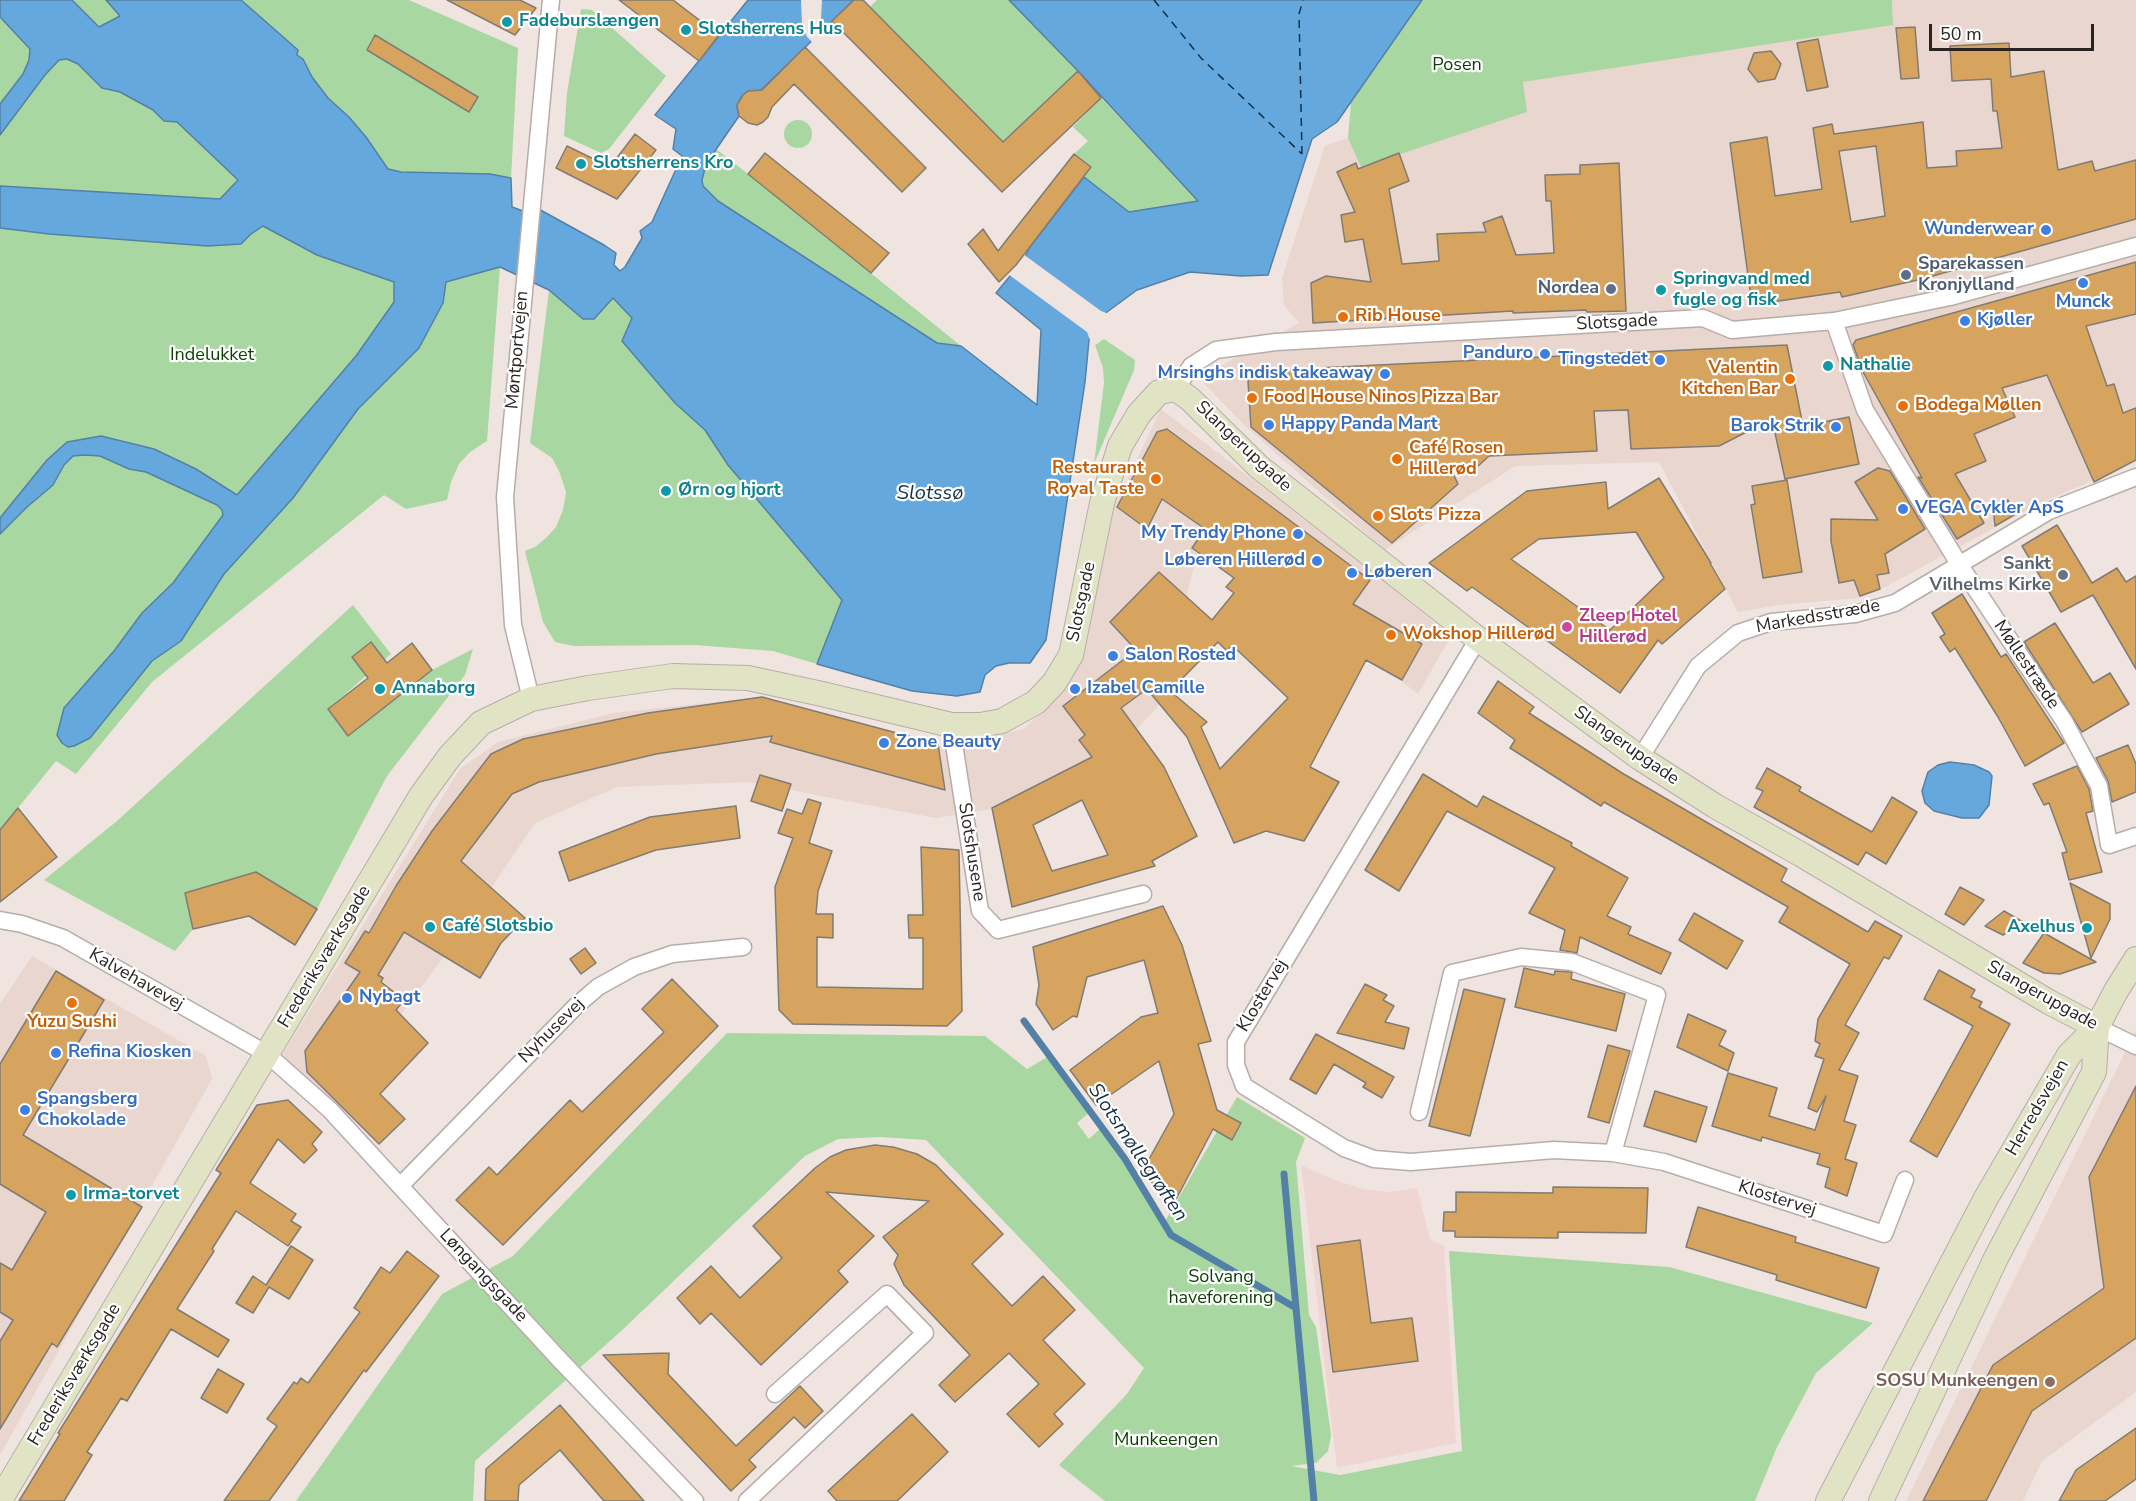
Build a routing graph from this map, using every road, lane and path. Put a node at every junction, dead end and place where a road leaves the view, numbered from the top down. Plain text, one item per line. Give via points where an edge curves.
1 (551, 0) edge
2 (2136, 246) edge
3 (1834, 321) junction
4 (1168, 390) junction
5 (2136, 477) edge
6 (1959, 564) junction
7 (1478, 639) junction
8 (822, 694) joint
9 (531, 699) junction
10 (951, 725) junction
11 (1640, 758) junction
12 (2136, 836) edge
13 (1143, 894) dead end
14 (0, 920) edge
15 (743, 947) dead end
16 (2136, 959) edge
17 (2097, 1027) junction
18 (2136, 1046) edge
19 (267, 1054) junction
20 (1419, 1112) dead end
21 (1613, 1153) junction
22 (1905, 1180) dead end
23 (400, 1186) junction
24 (775, 1394) dead end
25 (0, 1500) edge
26 (695, 1501) edge
27 (747, 1501) edge
28 (1828, 1501) edge
29 (1881, 1501) edge

1 - 9 street, Møntportvejen via 505,497 513,625
2 - 3 street, Slotsgade via 1950,297
3 - 4 street, Slotsgade via 1732,330 1703,318 1276,342 1216,350 1191,366
3 - 6 street, Møllestræde via 1865,410
4 - 7 street, Slangerupgade via 1190,399 1259,467
4 - 10 street, Slotsgade via 1139,414 1120,446 1102,503 1071,655 1054,683 1036,702 1002,721
5 - 6 street, Markedsstræde via 2049,511
6 - 11 street, Markedsstræde via 1895,603 1855,614 1771,622 1738,633 1698,666
6 - 12 street, Møllestræde via 2064,721 2099,786 2109,845
7 - 11 street, Slangerupgade
7 - 21 street, Klostervej via 1236,1042 1236,1065 1244,1086 1344,1148 1374,1159 1411,1162 1554,1150
8 - 9 street, Frederiksværksgade via 748,678 673,676
8 - 10 street, Slotsgade
9 - 19 street, Frederiksværksgade via 481,723 450,756 421,796
10 - 13 street, Slotshusene via 980,911 998,930
11 - 17 street, Slangerupgade via 1715,806
14 - 19 street, Kalvehavevej via 63,938
15 - 23 street, Nyhusevej via 672,954 634,967 598,987
16 - 17 street
17 - 18 street, Slangerupgade
17 - 28 street, Herredsvejen via 2069,1055 1986,1198
17 - 29 street, Herredsvejen via 2094,1072 1996,1258
19 - 23 street, Løngangsgade via 330,1110
19 - 25 street, Frederiksværksgade
20 - 21 street via 1452,973 1521,957 1572,962 1657,995
21 - 22 street, Klostervej via 1664,1162 1884,1234
23 - 26 street, Løngangsgade
24 - 27 street via 887,1294 925,1333

